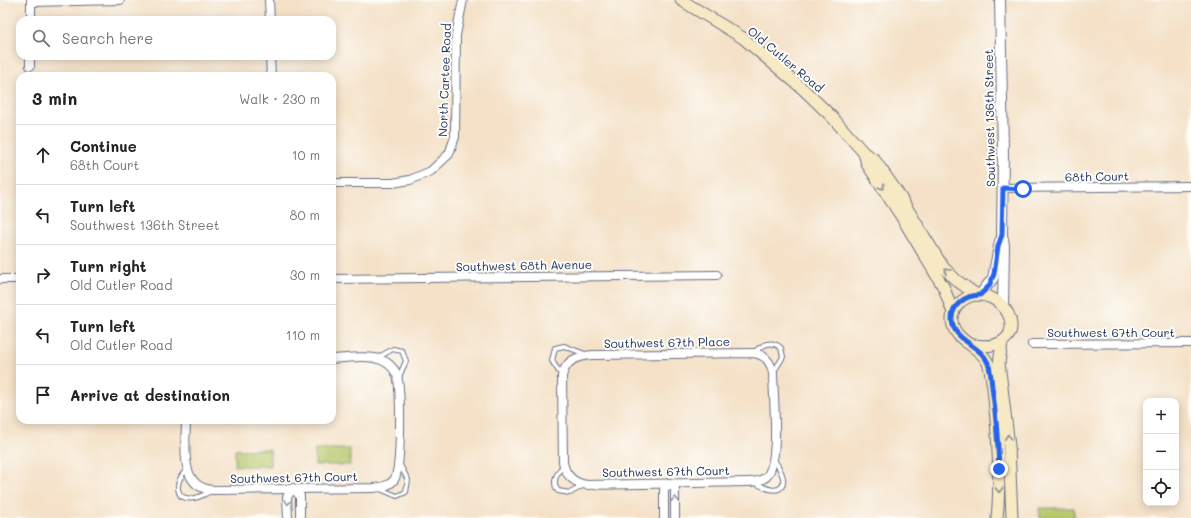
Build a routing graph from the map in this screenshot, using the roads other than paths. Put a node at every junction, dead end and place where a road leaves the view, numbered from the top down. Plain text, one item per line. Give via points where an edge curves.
1 (120, 0) edge
2 (269, 0) edge
3 (464, 0) edge
4 (681, 0) edge
5 (1000, 0) edge
6 (31, 1) edge
7 (31, 16) edge
8 (270, 16) edge
9 (30, 60) edge
10 (270, 60) edge
11 (30, 66) dead end
12 (271, 72) edge
13 (864, 153) junction
14 (336, 183) edge
15 (1191, 186) edge
16 (1003, 188) junction
17 (1002, 235) junction
18 (717, 275) dead end
19 (0, 279) edge
20 (16, 279) edge
21 (336, 279) edge
22 (979, 295) junction
23 (1003, 306) junction
24 (953, 313) junction
25 (1002, 343) junction
26 (1191, 343) edge
27 (1032, 344) dead end
28 (973, 345) junction
29 (753, 352) junction
30 (587, 356) junction
31 (376, 358) junction
32 (336, 359) edge
33 (773, 373) junction
34 (562, 376) junction
35 (398, 379) junction
36 (186, 424) edge
37 (774, 460) junction
38 (399, 463) junction
39 (563, 466) junction
40 (187, 469) junction
41 (754, 482) junction
42 (669, 483) junction
43 (585, 484) junction
44 (378, 487) junction
45 (293, 488) junction
46 (213, 490) junction
47 (288, 518) edge
48 (300, 518) edge
49 (664, 518) edge
50 (675, 518) edge
51 (997, 518) edge
52 (1012, 518) edge

1 - 6 street
2 - 8 street
3 - 14 street, North Cartee Road via 456,35 455,137 449,154 431,171 410,180 393,183
4 - 13 main road, Old Cutler Road via 739,36 776,65 832,117
5 - 16 street, Southwest 136th Street
6 - 7 street
9 - 11 street
10 - 12 street
22 -> 13 main road via 956,280 943,267 897,192 874,159
13 -> 24 main road via 867,164 944,288
15 - 16 street, 68th Court
16 - 17 street, Southwest 136th Street
17 - 22 street, Southwest 136th Street via 993,278
17 - 23 street, Southwest 136th Street
18 - 21 street, Southwest 68th Avenue
19 - 20 street
22 - 23 main road via 997,301
22 - 24 main road via 959,302
23 - 25 main road via 1010,318 1011,327 1008,337
24 - 28 main road via 957,334
25 - 28 main road via 994,346
52 -> 25 main road via 1009,446 999,363
26 - 27 street, Southwest 67th Court
28 -> 51 main road via 985,357 990,372 998,452
29 - 30 street, Southwest 67th Place
29 - 33 street, Southwest 67th Place via 766,359
29 - 33 lane via 768,343 781,348 783,357
30 - 34 street, Southwest 67th Place via 568,363
30 - 34 lane via 569,347 555,348 552,361
31 - 32 street
31 - 35 street via 392,365
31 - 35 lane via 393,349 402,351 406,361
33 - 37 street
34 - 39 street
35 - 38 street
36 - 40 street
37 - 41 street, Southwest 67th Court via 766,476
37 - 41 lane via 784,475 781,487 772,490
38 - 44 street, Southwest 67th Court via 393,480 385,486
38 - 44 lane via 408,480 406,492 393,495
39 - 43 street, Southwest 67th Court via 568,475
39 - 43 lane via 556,474 558,491 570,493
40 - 46 street, Southwest 67th Court via 195,485
40 - 46 lane via 178,484 181,496 194,498
41 - 42 street, Southwest 67th Court
42 - 43 street, Southwest 67th Court
42 - 49 street via 664,489
50 -> 42 street via 675,489
44 - 45 street, Southwest 67th Court
45 - 46 street, Southwest 67th Court
45 -> 47 street via 287,497
45 - 48 street via 300,496

